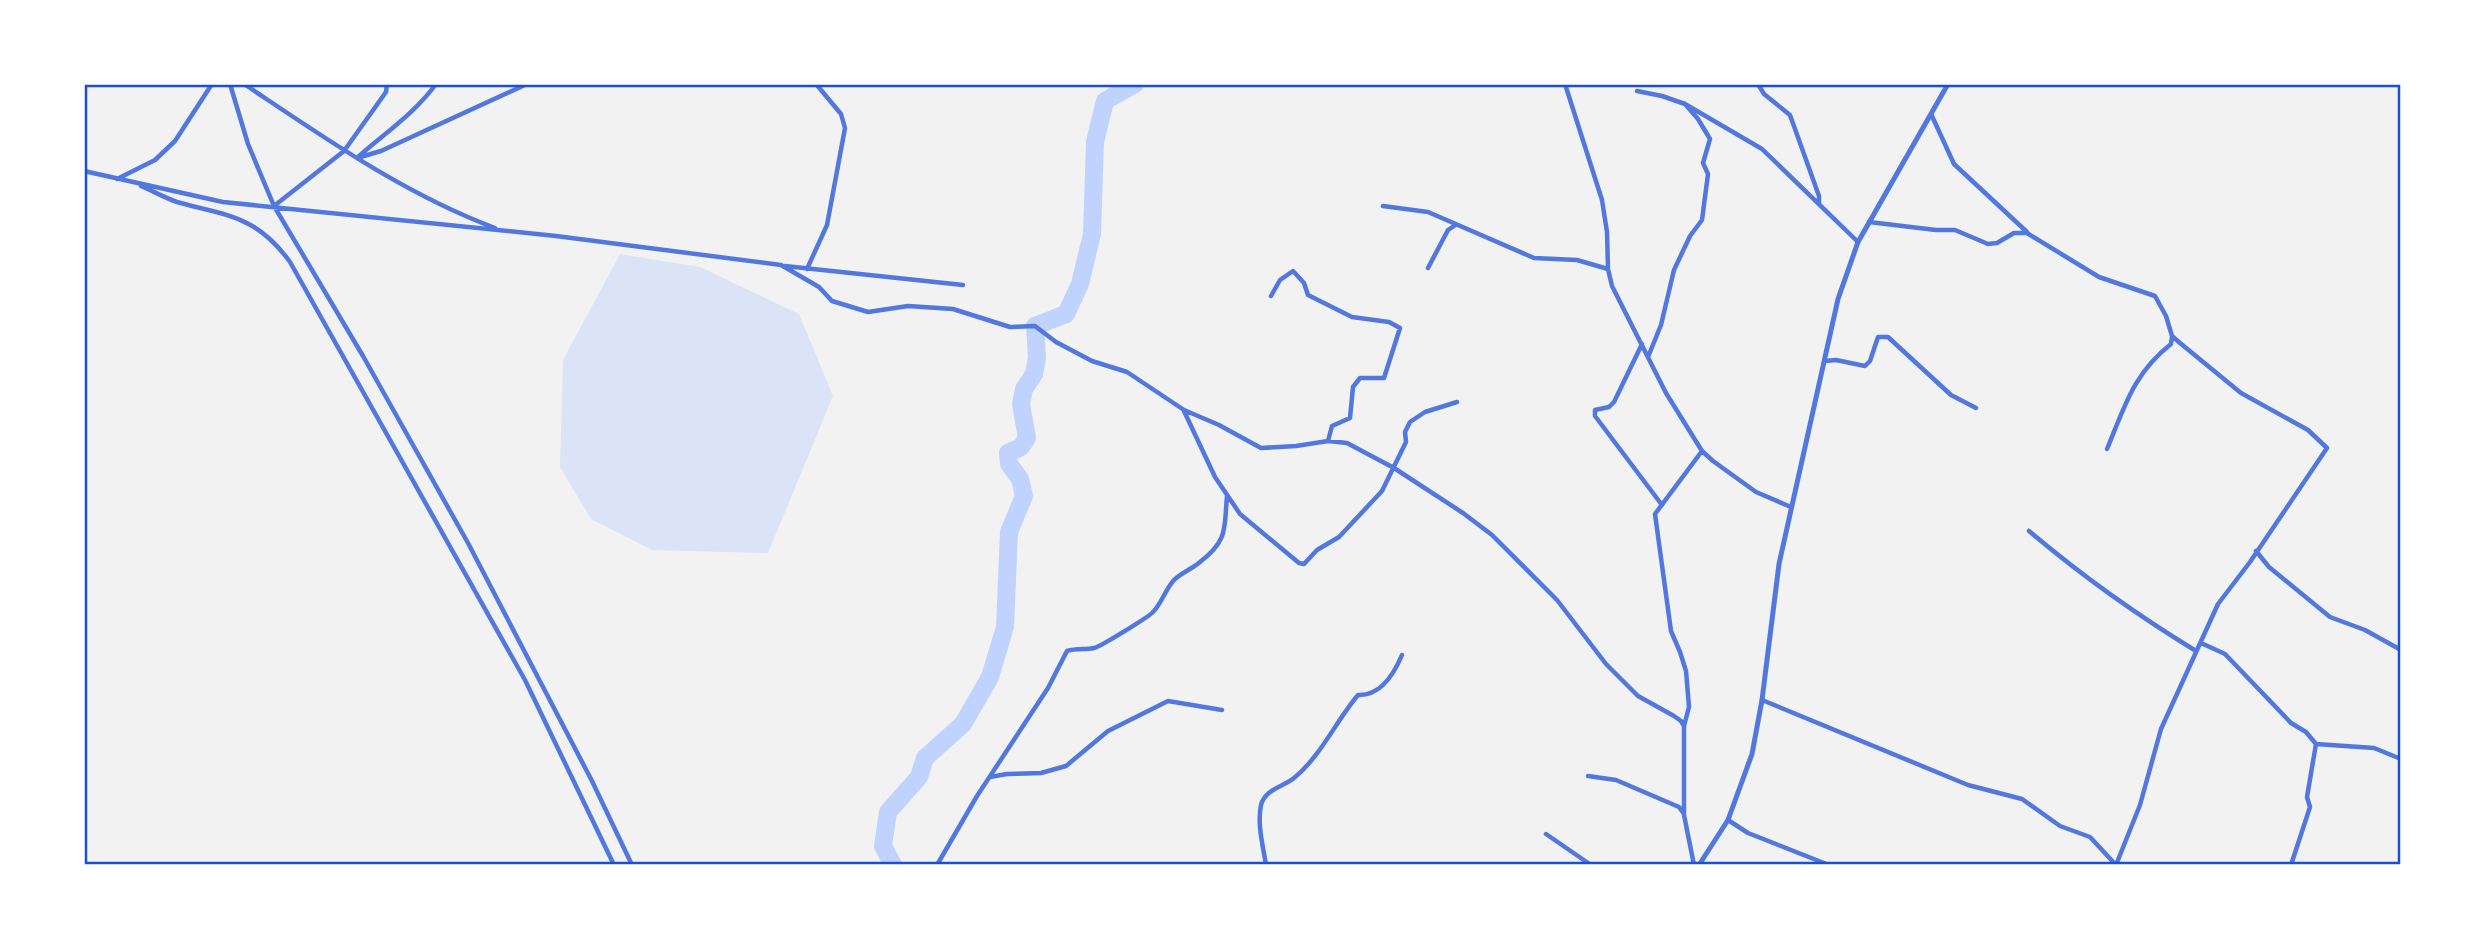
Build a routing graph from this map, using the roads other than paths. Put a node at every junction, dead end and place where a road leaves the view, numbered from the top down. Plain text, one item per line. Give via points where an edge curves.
1 (212, 84) edge
2 (230, 84) edge
3 (244, 84) edge
4 (387, 84) edge
5 (436, 84) edge
6 (527, 84) edge
7 (816, 84) edge
8 (1565, 84) edge
9 (1758, 84) edge
10 (1948, 84) edge
11 (1637, 91) dead end
12 (1685, 104) junction
13 (1932, 116) junction
14 (344, 151) junction
15 (357, 158) junction
16 (84, 171) edge
17 (117, 179) junction
18 (133, 182) junction
19 (1819, 202) junction
20 (274, 206) junction
21 (1383, 206) dead end
22 (1870, 222) junction
23 (1455, 225) junction
24 (502, 231) junction
25 (2027, 233) junction
26 (1858, 242) junction
27 (781, 265) junction
28 (1428, 268) dead end
29 (807, 269) junction
30 (1608, 269) junction
31 (963, 285) dead end
32 (1271, 296) dead end
33 (2172, 336) junction
34 (1642, 344) junction
35 (1648, 358) junction
36 (1825, 361) junction
37 (1457, 402) dead end
38 (1976, 408) dead end
39 (1184, 410) junction
40 (1328, 441) junction
41 (2107, 449) dead end
42 (1702, 451) junction
43 (1394, 468) junction
44 (1227, 496) junction
45 (1662, 505) junction
46 (1791, 507) junction
47 (2029, 531) dead end
48 (2256, 551) junction
49 (2200, 643) junction
50 (2401, 650) edge
51 (2196, 651) junction
52 (1402, 655) dead end
53 (1762, 700) junction
54 (1222, 710) dead end
55 (1684, 726) junction
56 (2316, 744) junction
57 (2401, 759) edge
58 (1588, 776) dead end
59 (989, 777) junction
60 (1684, 815) junction
61 (1728, 820) junction
62 (1546, 834) dead end
63 (614, 865) edge
64 (632, 865) edge
65 (937, 865) edge
66 (1266, 865) edge
67 (1591, 865) edge
68 (1696, 865) edge
69 (1829, 865) edge
70 (2116, 865) edge
71 (2291, 865) edge

1 - 17 street via 165,151
2 - 20 street
3 - 14 street
4 - 14 street
5 - 15 street via 405,118
6 - 15 street
7 - 29 street via 841,114 845,128 827,225
8 - 30 street via 1602,200
9 - 19 street via 1790,115
10 - 13 street
11 - 12 street
12 - 19 street via 1762,149
12 - 35 street via 1710,139 1703,163 1708,174 1702,220 1674,270
13 - 22 street
13 - 25 street via 1954,164
14 - 15 street
14 - 20 street
15 - 24 street via 453,212
16 - 17 street
17 - 18 street
18 - 20 street via 223,202
18 - 63 street via 174,201 242,220 278,244 525,680
19 - 26 street
20 - 24 street
20 - 64 street via 467,543
21 - 23 street via 1428,212
22 - 25 street via 1955,230 1988,244 2014,233
22 - 26 street
23 - 28 street
23 - 30 street via 1534,258 1577,260
24 - 27 street
25 - 33 street via 2092,273 2155,296
26 - 36 street via 1838,299
27 - 29 street
27 - 39 street via 819,286 832,301 869,312 908,306 953,309 1010,327 1035,326 1092,361 1127,372
29 - 31 street
30 - 34 street
32 - 40 street via 1280,280 1293,271 1308,295 1352,317 1400,328 1384,378 1360,378 1353,387 1350,418 1332,426
33 - 41 street via 2171,344 2136,382
33 - 48 street via 2241,393 2308,430 2327,448
34 - 35 street
34 - 45 street via 1614,402 1595,415
35 - 42 street
36 - 38 street via 1865,366 1878,337 1888,337 1951,395
36 - 46 street
37 - 43 street via 1410,422
39 - 40 street via 1261,448
39 - 44 street
40 - 43 street via 1347,443
42 - 45 street
42 - 46 street via 1756,492
43 - 44 street via 1382,491 1339,537 1304,564 1251,525
43 - 55 street via 1492,536 1557,600 1606,664 1638,696
44 - 59 street via 1225,533 1217,546 1176,578 1144,621 1095,648 1068,651
45 - 55 street via 1655,514 1657,536 1671,631 1686,671 1689,708
46 - 53 street via 1770,621
47 - 51 street via 2133,612
48 - 49 street via 2218,604
48 - 50 street via 2329,617
49 - 51 street
49 - 56 street via 2225,654
51 - 70 street via 2161,729 2140,805
52 - 66 street via 1379,689 1369,696 1359,695 1349,706 1296,776 1265,796 1261,831
53 - 61 street via 1752,754
53 - 70 street via 1968,785 2022,799 2060,826 2090,837
54 - 59 street via 1168,701 1108,731 1066,766
55 - 60 street
56 - 57 street via 2374,748
56 - 71 street via 2307,797 2310,807
58 - 60 street via 1616,780 1679,807
59 - 65 street
60 - 68 street
61 - 68 street
61 - 69 street via 1748,834
62 - 67 street

